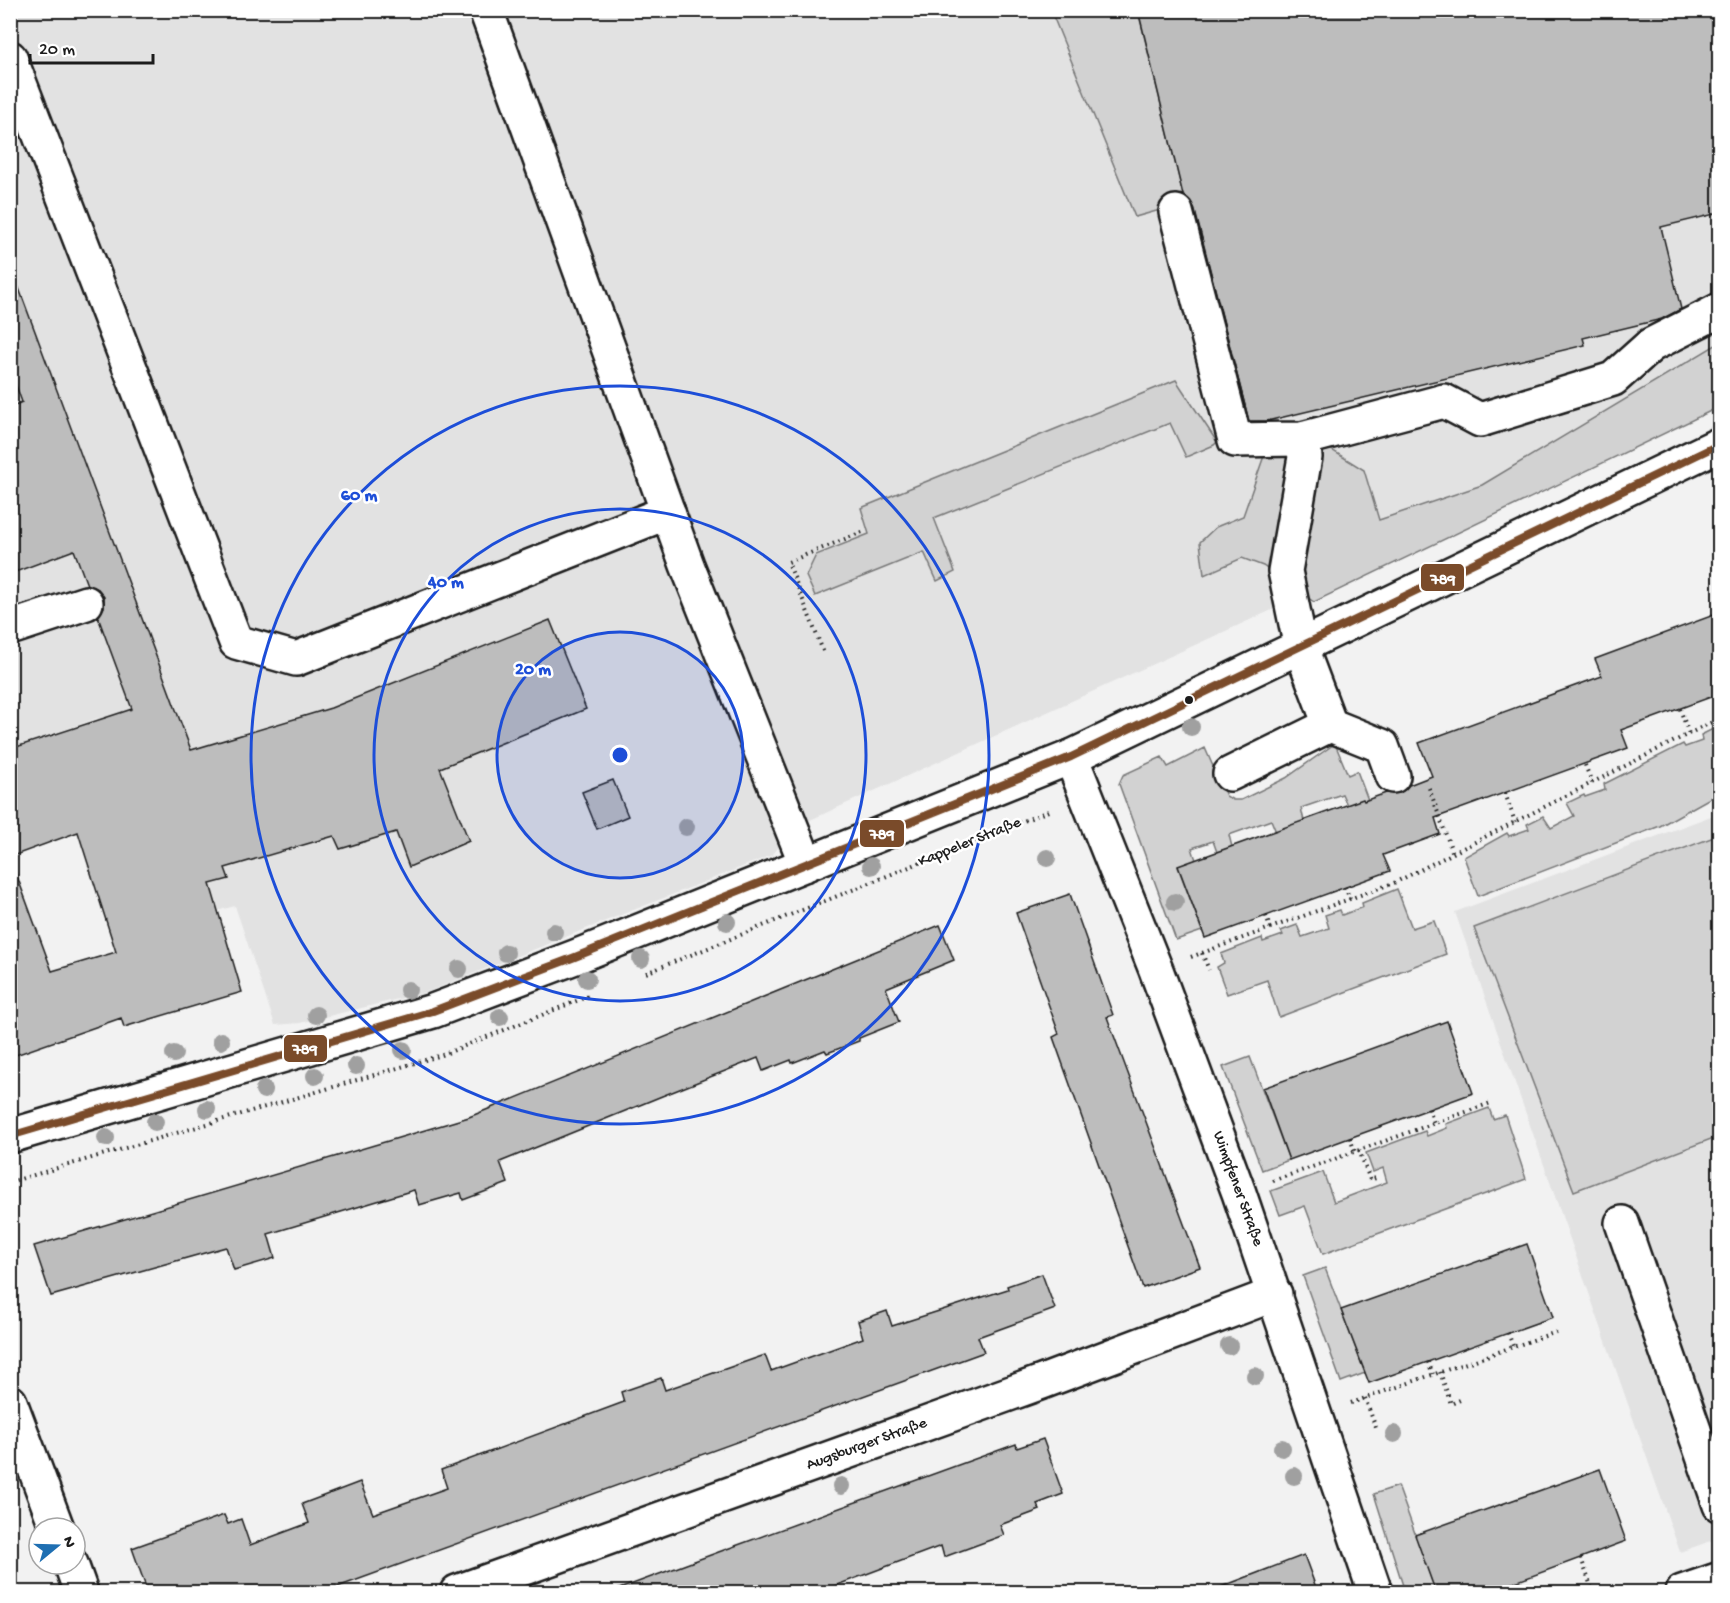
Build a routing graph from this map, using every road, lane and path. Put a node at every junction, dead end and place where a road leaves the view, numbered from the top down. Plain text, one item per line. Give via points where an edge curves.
1 (486, 10) edge
2 (10, 58) edge
3 (1176, 212) dead end
4 (1719, 310) edge
5 (1302, 439) junction
6 (1719, 444) edge
7 (668, 512) junction
8 (866, 531) dead end
9 (86, 603) dead end
10 (10, 628) edge
11 (1301, 648) junction
12 (823, 651) dead end
13 (1680, 709) dead end
14 (1719, 718) edge
15 (1330, 726) junction
16 (1689, 734) junction
17 (1071, 757) junction
18 (1585, 765) dead end
19 (1230, 774) dead end
20 (1393, 776) dead end
21 (1592, 783) junction
22 (1505, 793) dead end
23 (1057, 808) dead end
24 (1515, 822) junction
25 (806, 864) junction
26 (874, 881) dead end
27 (1345, 887) dead end
28 (1350, 899) junction
29 (1266, 916) dead end
30 (1270, 928) junction
31 (1202, 953) junction
32 (1156, 970) junction
33 (1209, 970) dead end
34 (1491, 1103) dead end
35 (1429, 1109) dead end
36 (1434, 1123) junction
37 (10, 1136) edge
38 (1350, 1138) dead end
39 (1357, 1151) junction
40 (1379, 1177) dead end
41 (1239, 1193) junction
42 (1622, 1223) dead end
43 (1275, 1294) junction
44 (1556, 1332) dead end
45 (1508, 1333) dead end
46 (1513, 1346) junction
47 (1428, 1362) dead end
48 (1440, 1372) junction
49 (1433, 1374) junction
50 (1365, 1398) junction
51 (1460, 1400) dead end
52 (10, 1402) edge
53 (1316, 1416) junction
54 (1376, 1428) dead end
55 (1719, 1505) edge
56 (53, 1516) edge
57 (1581, 1558) dead end
58 (75, 1576) edge
59 (1719, 1579) edge
60 (1502, 1587) dead end
61 (81, 1593) edge
62 (457, 1593) edge
63 (1375, 1593) edge
64 (1504, 1593) edge
65 (1593, 1593) edge
66 (1682, 1593) edge

1 - 7 street
2 - 7 street via 236,642 296,659
3 - 5 street via 1235,440
4 - 5 street via 1651,345 1613,379 1480,420 1444,401
5 - 11 street via 1305,457 1285,571
6 - 11 street
7 - 25 street
8 - 12 path via 788,562
9 - 10 street
11 - 15 street
11 - 17 street
13 - 16 path
14 - 16 path
15 - 19 street
15 - 20 street via 1382,746
16 - 21 path
17 - 25 street
17 - 32 street, Wimpfener Straße
18 - 21 path
21 - 24 path
22 - 24 path
23 - 26 path, Kappeler Straße
24 - 28 path via 1396,882
25 - 37 street via 433,1011
27 - 28 path
28 - 30 path
29 - 30 path
30 - 31 path
31 - 32 path
31 - 33 path
32 - 41 street, Wimpfener Straße
34 - 36 path
35 - 36 path
36 - 39 path
38 - 39 path
39 - 40 path via 1370,1180
39 - 41 path
41 - 43 street, Wimpfener Straße
42 - 55 street
43 - 53 street, Wimpfener Straße
43 - 62 street, Augsburger Straße
44 - 46 path
45 - 46 path
46 - 48 path
47 - 49 path
48 - 49 path
48 - 51 path via 1451,1404
49 - 50 path
50 - 53 path
50 - 54 path
52 - 56 street
53 - 63 street, Wimpfener Straße
57 - 65 path
58 - 61 street
59 - 66 street
60 - 64 path

